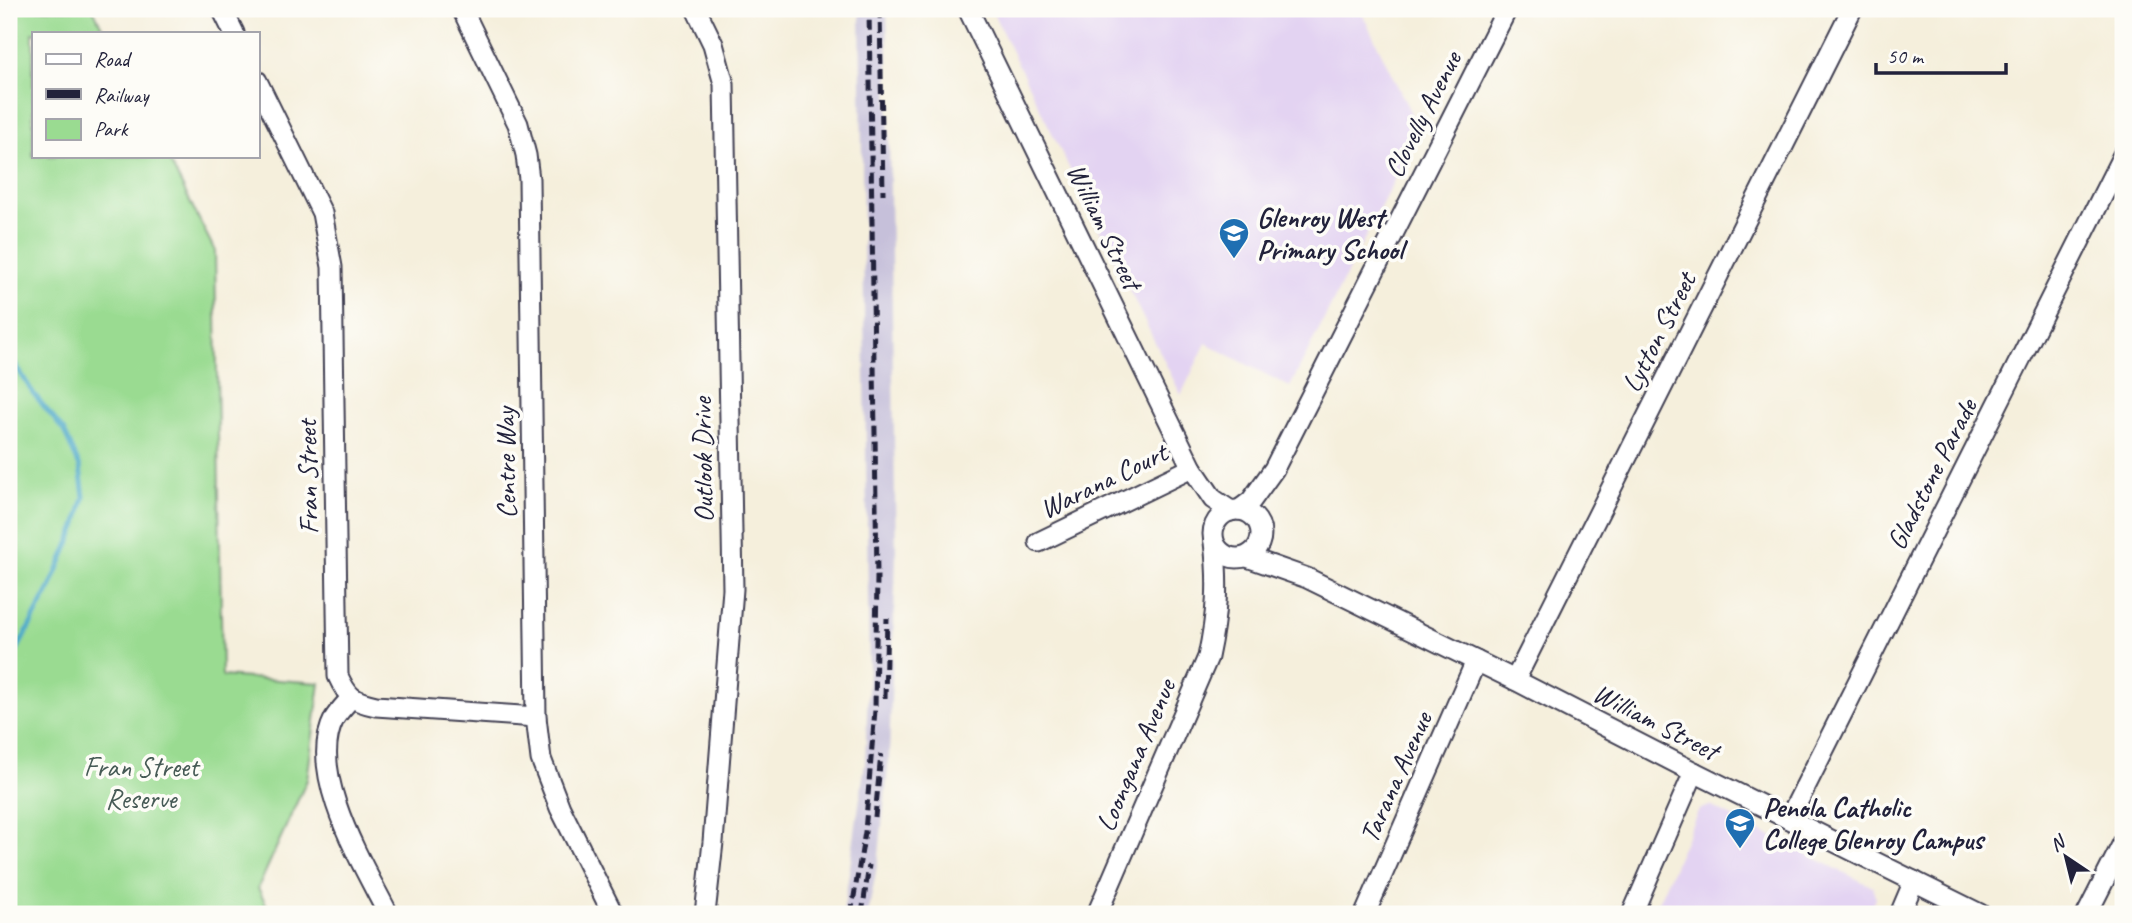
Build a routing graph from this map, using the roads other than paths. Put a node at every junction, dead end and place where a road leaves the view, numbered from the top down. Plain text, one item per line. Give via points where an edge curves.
1 (222, 9) edge
2 (462, 9) edge
3 (695, 9) edge
4 (968, 9) edge
5 (1507, 9) edge
6 (1852, 9) edge
7 (234, 32) edge
8 (259, 85) edge
9 (2123, 155) edge
10 (1192, 468) junction
11 (1274, 469) junction
12 (1235, 511) junction
13 (1260, 530) junction
14 (1214, 538) junction
15 (1039, 542) dead end
16 (1243, 558) junction
17 (1307, 578) junction
18 (1216, 616) junction
19 (1476, 661) junction
20 (1515, 680) junction
21 (351, 698) junction
22 (536, 717) junction
23 (1693, 772) junction
24 (1789, 819) junction
25 (2123, 843) edge
26 (1914, 881) junction
27 (388, 914) edge
28 (613, 914) edge
29 (705, 914) edge
30 (1097, 914) edge
31 (1365, 914) edge
32 (1632, 914) edge
33 (1899, 914) edge
34 (1980, 914) edge
35 (2087, 914) edge

1 - 7 street
2 - 22 street, Centre Way via 518,124 529,179
3 - 29 street, Outlook Drive via 713,44 724,84 733,589
4 - 10 street, William Street
5 - 11 street, Clovelly Avenue
6 - 20 street, Lytton Street
8 - 21 street, Fran Street via 322,213 332,267 338,676
9 - 24 street, Gladstone Parade
10 - 12 street, William Street via 1213,499
10 - 14 street, William Street
10 - 15 street, Warana Court
11 - 12 street, Clovelly Avenue via 1251,501
11 - 13 street, Clovelly Avenue
12 - 13 street via 1247,512
12 - 14 street via 1218,520
13 - 16 street via 1259,545
13 - 17 street, William Street via 1274,553
14 - 16 street via 1224,554
14 - 18 street, Loongana Avenue
16 - 17 street, William Street
16 - 18 street, Loongana Avenue via 1225,584
17 - 19 street, William Street
18 - 30 street, Loongana Avenue via 1208,657
19 - 20 street, William Street
19 - 31 street, Tarana Avenue
20 - 23 street, William Street
21 - 22 street via 376,706
21 - 27 street via 329,733 329,776 338,812
22 - 28 street, Centre Way via 541,759 560,808
23 - 24 street, William Street
23 - 32 street
24 - 26 street, William Street
25 - 35 street
26 - 33 street
26 - 34 street, William Street

